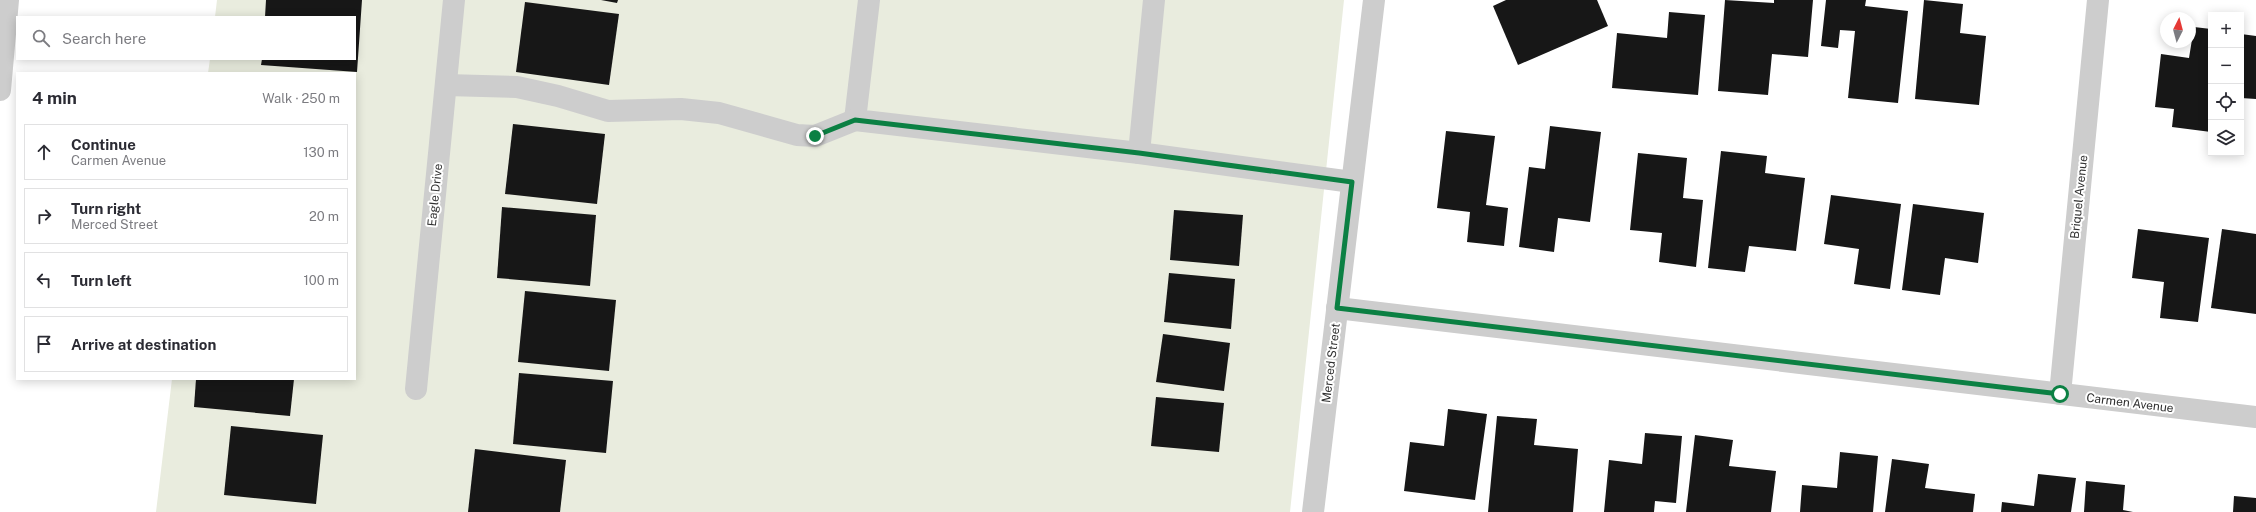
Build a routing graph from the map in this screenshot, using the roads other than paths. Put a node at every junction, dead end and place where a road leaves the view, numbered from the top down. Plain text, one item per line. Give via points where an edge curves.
1 (8, 0) edge
2 (454, 0) edge
3 (869, 0) edge
4 (1154, 0) edge
5 (1374, 0) edge
6 (2098, 0) edge
7 (446, 85) junction
8 (0, 90) edge
9 (855, 120) junction
10 (1139, 153) junction
11 (1352, 182) junction
12 (1337, 308) junction
13 (416, 389) dead end
14 (2060, 394) junction
15 (2256, 418) edge
16 (1313, 512) edge

1 - 8 street
2 - 7 street, Eagle Drive
3 - 9 street
4 - 10 street
5 - 11 street, Merced Street
6 - 14 street, Briquel Avenue
7 - 9 street via 517,87 608,111 681,109 720,113 796,135 815,136
7 - 13 street, Eagle Drive
9 - 10 street
10 - 11 street
11 - 12 street, Merced Street
12 - 14 street, Carmen Avenue
12 - 16 street, Merced Street
14 - 15 street, Carmen Avenue

